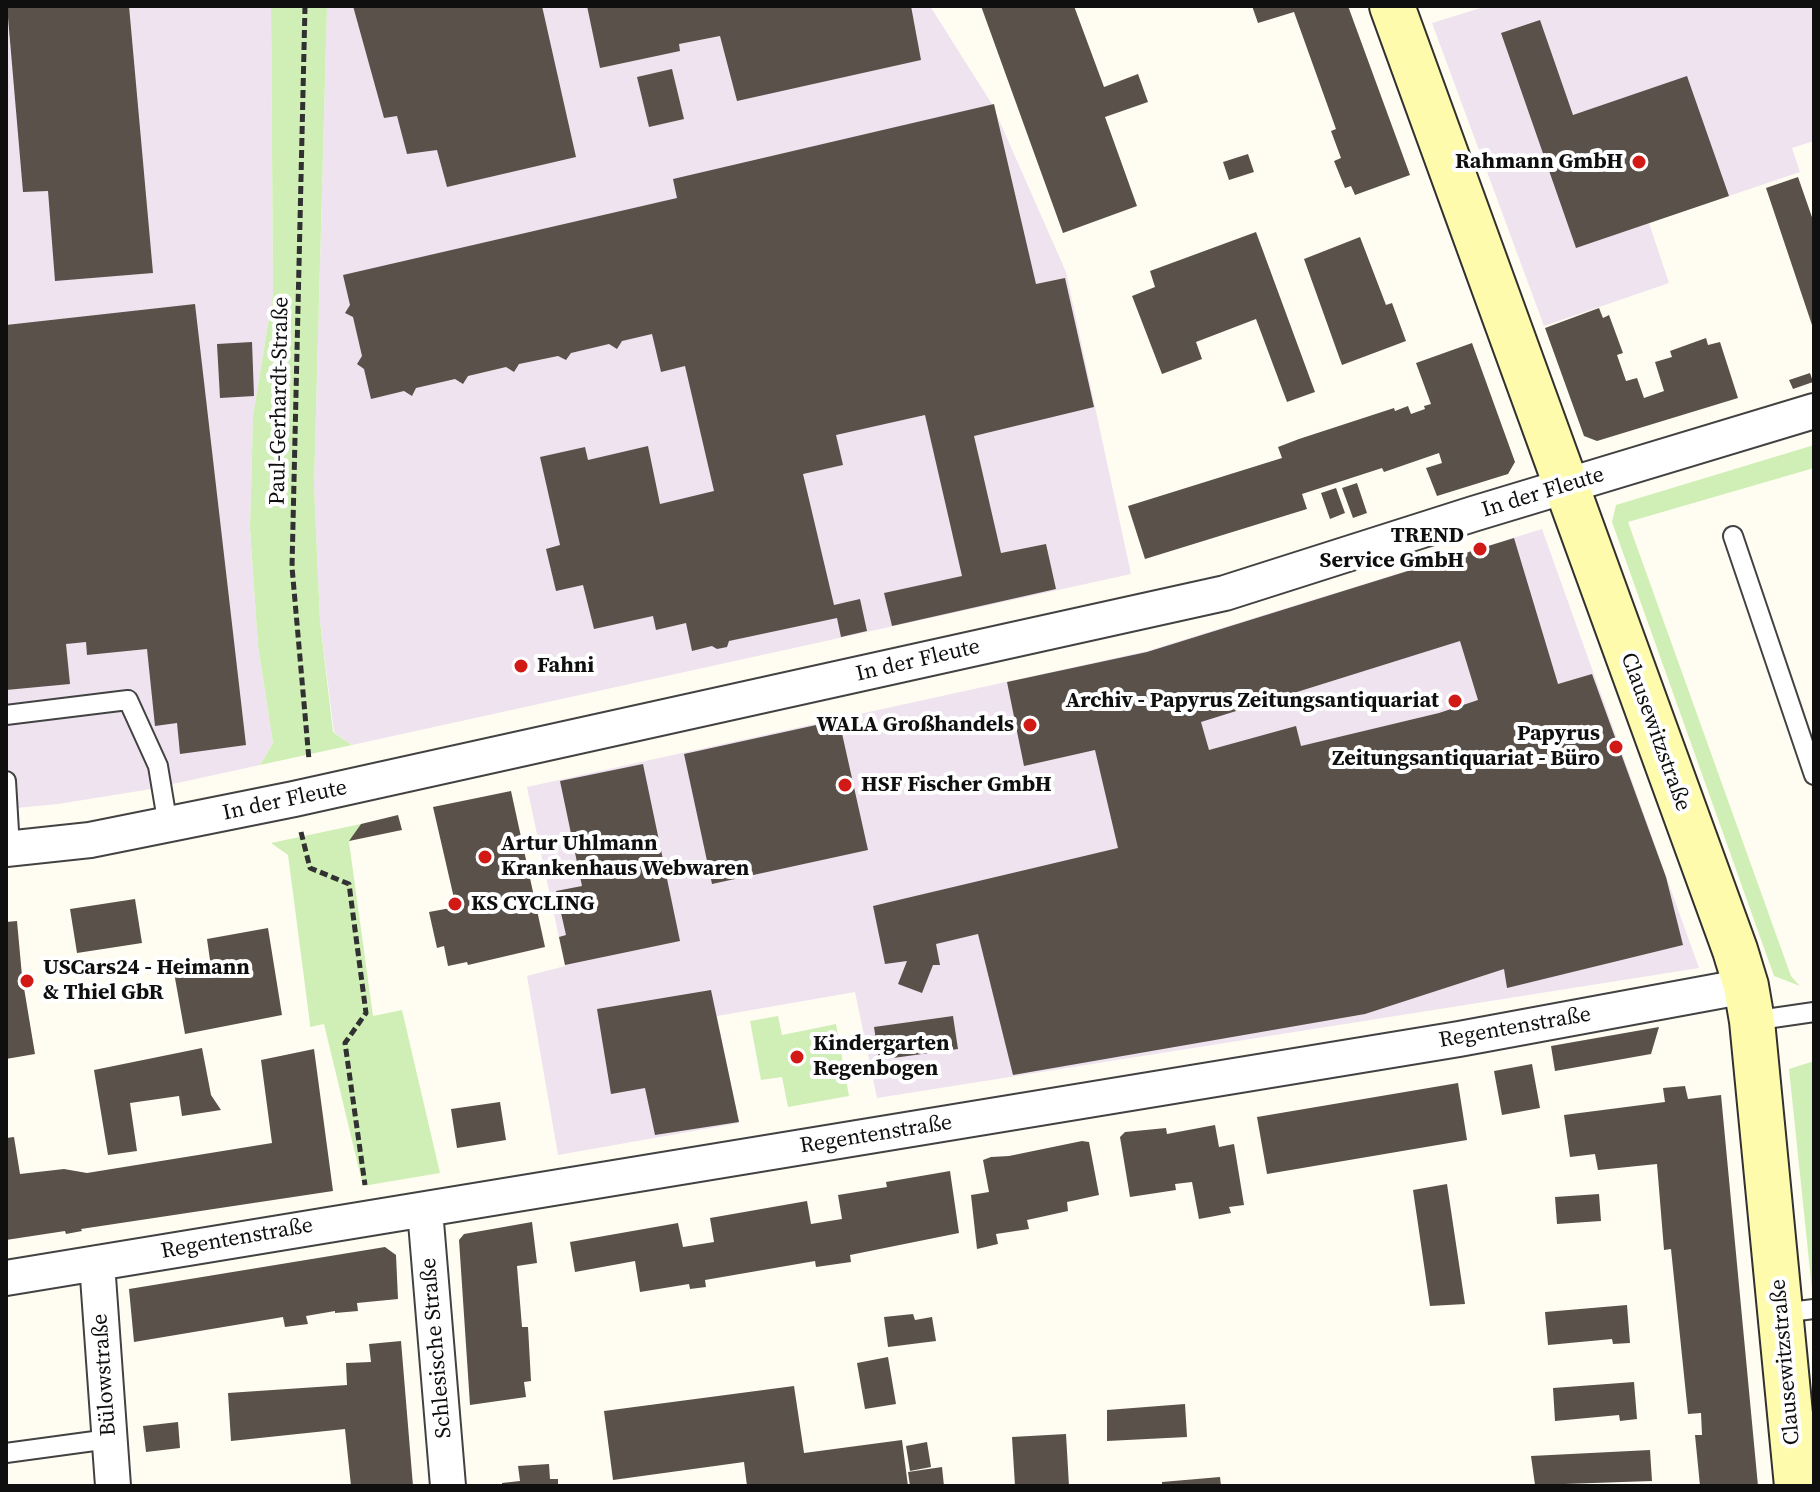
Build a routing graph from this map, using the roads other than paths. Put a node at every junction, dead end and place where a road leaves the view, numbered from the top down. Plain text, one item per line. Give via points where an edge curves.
1 (1392, 6) edge
2 (1814, 411) edge
3 (1566, 486) junction
4 (1733, 536) dead end
5 (6, 715) edge
6 (1814, 775) edge
7 (6, 781) edge
8 (168, 826) junction
9 (8, 849) edge
10 (1749, 1003) junction
11 (1814, 1012) edge
12 (425, 1210) junction
13 (97, 1263) junction
14 (6, 1278) edge
15 (1798, 1311) edge
16 (109, 1439) junction
17 (6, 1453) edge
18 (113, 1486) edge
19 (448, 1486) edge
20 (1797, 1486) edge

1 - 3 street, Clausewitzstraße
2 - 3 street, In der Fleute
3 - 8 street, In der Fleute via 1225,593
3 - 10 street, Clausewitzstraße via 1735,950
4 - 6 lane
5 - 8 lane via 128,700 158,766
7 - 9 lane
8 - 9 street, In der Fleute
10 - 11 lane
10 - 12 street, Regentenstraße via 1459,1039
10 - 15 street, Clausewitzstraße
12 - 13 street, Regentenstraße
12 - 19 street, Schlesische Straße
13 - 14 street, Regentenstraße
13 - 16 street, Bülowstraße
15 - 20 street, Clausewitzstraße
16 - 17 lane
16 - 18 street, Bülowstraße

